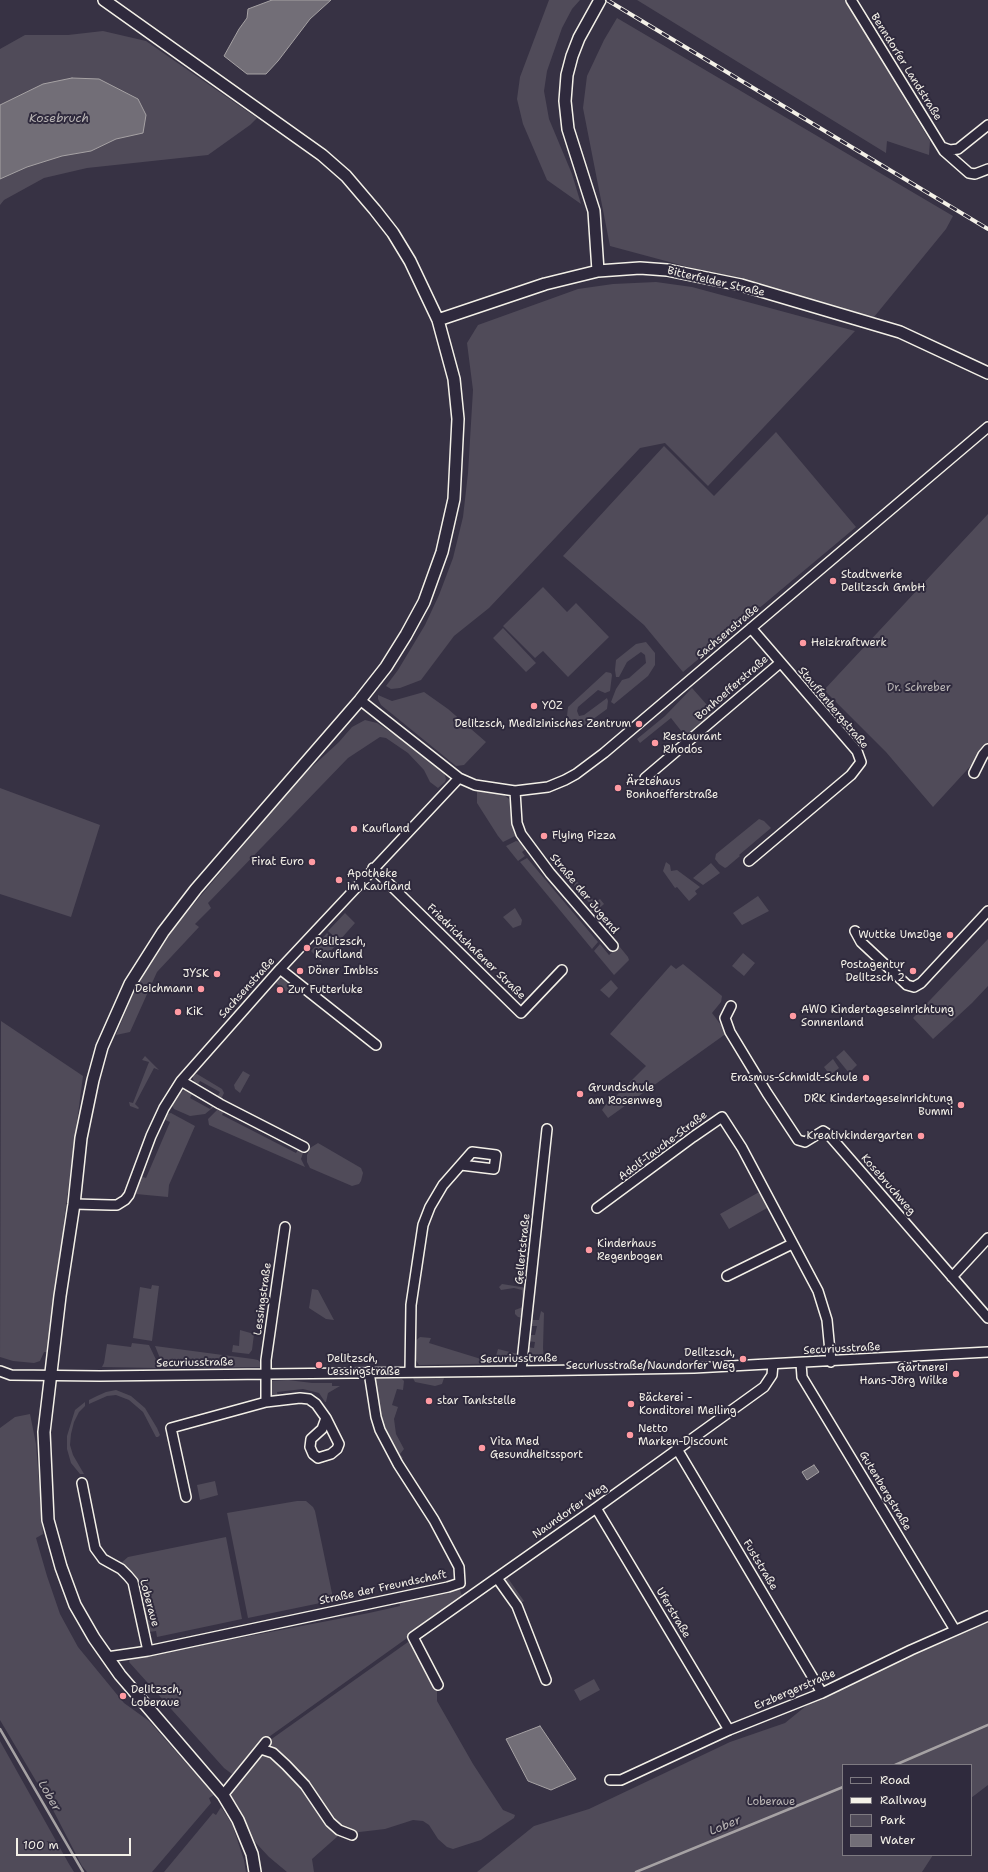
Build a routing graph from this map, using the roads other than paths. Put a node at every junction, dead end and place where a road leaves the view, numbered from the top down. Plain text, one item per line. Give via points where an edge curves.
1 (104, 0) edge
2 (600, 0) edge
3 (851, 0) edge
4 (988, 125) edge
5 (942, 147) junction
6 (988, 169) edge
7 (598, 271) junction
8 (438, 320) junction
9 (988, 373) edge
10 (988, 427) edge
11 (751, 628) junction
12 (780, 663) junction
13 (360, 700) junction
14 (988, 749) edge
15 (974, 773) dead end
16 (459, 778) junction
17 (644, 778) dead end
18 (515, 791) junction
19 (750, 861) dead end
20 (374, 868) junction
21 (988, 911) edge
22 (855, 931) dead end
23 (613, 946) dead end
24 (280, 968) junction
25 (562, 970) dead end
26 (730, 1006) dead end
27 (376, 1045) dead end
28 (181, 1081) junction
29 (547, 1129) dead end
30 (304, 1147) dead end
31 (461, 1165) dead end
32 (74, 1204) junction
33 (598, 1208) dead end
34 (285, 1227) dead end
35 (988, 1238) edge
36 (792, 1244) junction
37 (728, 1276) dead end
38 (952, 1276) junction
39 (988, 1318) edge
40 (988, 1352) edge
41 (831, 1362) junction
42 (801, 1363) junction
43 (773, 1364) junction
44 (0, 1371) edge
45 (410, 1371) junction
46 (521, 1371) junction
47 (369, 1372) junction
48 (266, 1374) junction
49 (50, 1376) junction
50 (266, 1402) junction
51 (326, 1418) dead end
52 (677, 1449) junction
53 (82, 1483) dead end
54 (186, 1497) dead end
55 (596, 1508) junction
56 (497, 1578) junction
57 (988, 1616) edge
58 (954, 1630) junction
59 (148, 1651) junction
60 (107, 1657) junction
61 (546, 1680) dead end
62 (438, 1685) dead end
63 (822, 1693) junction
64 (729, 1730) junction
65 (610, 1780) dead end
66 (223, 1795) junction
67 (352, 1835) dead end
68 (255, 1872) edge

1 - 8 main road via 287,129 346,176 393,233
2 - 7 main road via 572,56 565,100 568,129 594,211
3 - 5 street, Benndorfer Landstraße
4 - 5 street via 958,149
5 - 6 street, Benndorfer Landstraße via 969,173 975,174
7 - 8 main road, Bitterfelder Straße via 545,284
7 - 9 main road, Bitterfelder Straße via 640,268 667,270 741,285 900,332
8 - 13 main road via 454,379 458,420 457,467 450,518 442,552 424,602 386,667
10 - 11 street, Sachsenstraße
11 - 12 street, Stauffenbergstraße
11 - 18 street, Sachsenstraße via 576,774 548,787
12 - 17 street, Bonhoefferstraße
12 - 19 street, Stauffenbergstraße via 857,751 861,762 858,768
13 - 16 street, Sachsenstraße
13 - 32 main road via 196,889 163,932 130,984 102,1047 93,1080 81,1138
14 - 15 street
16 - 18 street, Sachsenstraße via 475,786
16 - 20 street, Sachsenstraße
18 - 23 street, Straße der Jugend via 517,823 521,834 550,873
20 - 24 street, Sachsenstraße
20 - 25 street, Friedrichshafener Straße via 521,1012
21 - 22 street via 921,983 914,987 907,985 861,942
24 - 27 street
24 - 28 street, Sachsenstraße
26 - 38 street, Kosebruchweg via 725,1018 730,1032 798,1140 805,1142 823,1131 829,1135
28 - 30 street
28 - 32 street, Sachsenstraße via 164,1108 125,1200 117,1205
29 - 46 street, Gellertstraße
31 - 45 street via 443,1185 423,1225 411,1305
32 - 49 main road
33 - 36 street, Adolf-Tauche-Straße via 722,1117 742,1148
34 - 48 street, Lessingstraße
35 - 38 street
36 - 37 street
36 - 41 street, Adolf-Tauche-Straße via 818,1291 827,1320
38 - 39 street, Kosebruchweg
40 - 41 street, Securiusstraße
41 - 42 street, Securiusstraße
42 - 43 street, Securiusstraße
42 - 58 street, Gutenbergstraße via 802,1377
43 - 46 street, Securiusstraße
43 - 52 street, Naundorfer Weg via 772,1375 764,1387
44 - 49 street, Securiusstraße via 11,1375
45 - 46 street, Securiusstraße
45 - 47 street, Securiusstraße
47 - 48 street, Securiusstraße
47 - 59 street, Straße der Freundschaft via 380,1430 459,1567 460,1583 448,1588
48 - 49 street, Securiusstraße
48 - 50 street, Lessingstraße
49 - 60 main road via 44,1432 48,1520 75,1605
50 - 51 street via 309,1399
50 - 54 street via 171,1428
52 - 55 street, Naundorfer Weg
52 - 63 street, Fuststraße
53 - 59 street, Loberaue via 95,1548 103,1559 121,1569 132,1582
55 - 56 street, Naundorfer Weg
55 - 64 street, Uferstraße
56 - 61 street via 517,1606
56 - 62 street, Naundorfer Weg via 413,1637
57 - 58 street, Erzbergerstraße
58 - 63 street, Erzbergerstraße
59 - 60 street, Straße der Freundschaft
60 - 66 main road via 120,1676
63 - 64 street, Erzbergerstraße
64 - 65 street, Erzbergerstraße via 620,1780
66 - 67 street via 263,1746 286,1765 304,1785 330,1822 339,1830
66 - 68 main road via 238,1820 252,1854

